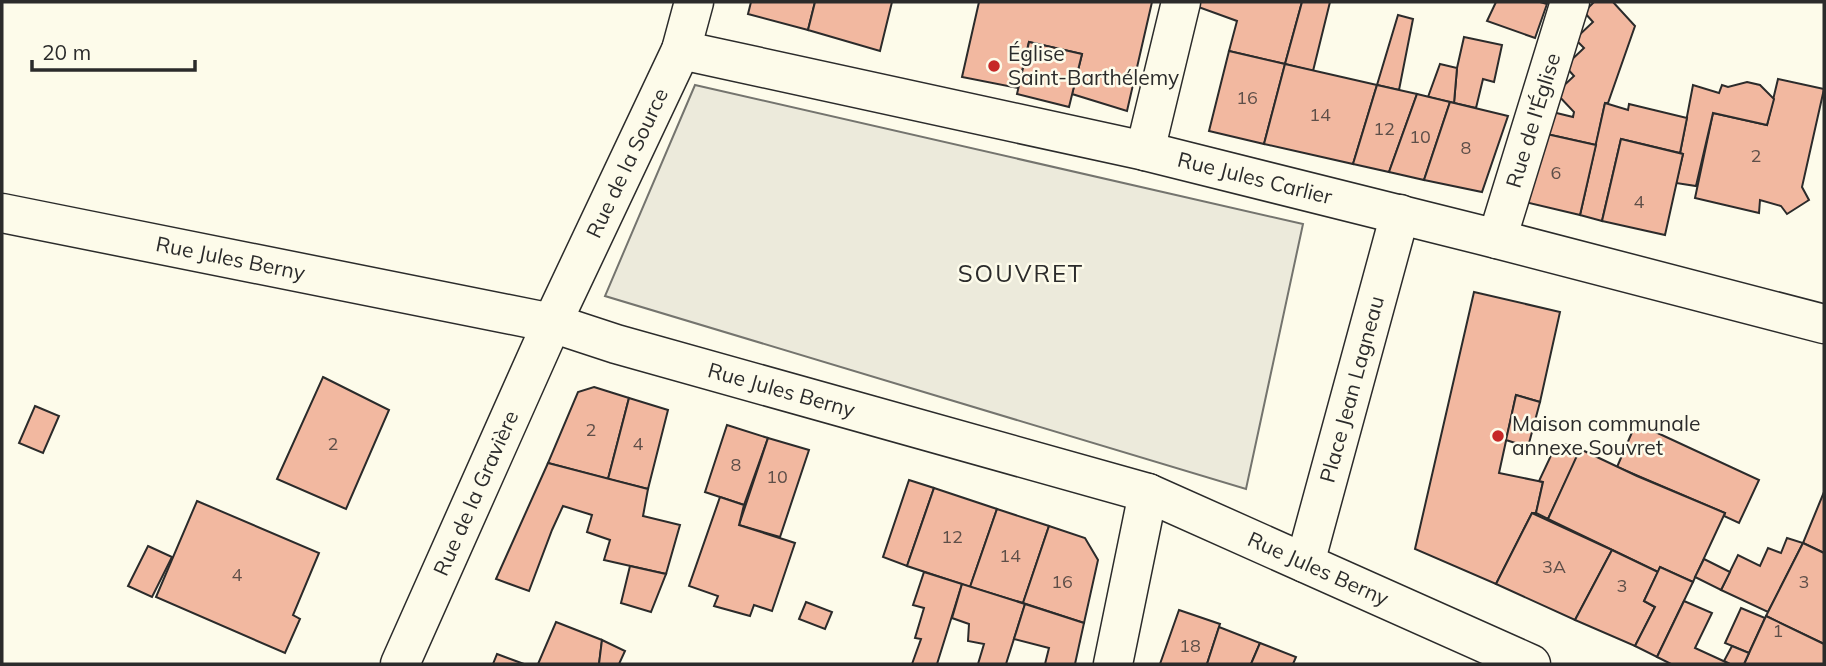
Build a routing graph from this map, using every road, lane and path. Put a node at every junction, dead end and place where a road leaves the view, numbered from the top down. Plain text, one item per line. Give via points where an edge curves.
1 (694, 2) edge
2 (1181, 2) edge
3 (1570, 2) edge
4 (681, 50) junction
5 (1145, 151) junction
6 (2, 213) edge
7 (1400, 214) junction
8 (1497, 239) junction
9 (552, 323) junction
10 (1824, 324) edge
11 (1148, 493) junction
12 (1305, 563) junction
13 (400, 664) edge
14 (1113, 664) edge
15 (1531, 664) edge

1 - 4 street, Rue de la Source
2 - 5 street
3 - 8 street, Rue de l'Église
4 - 5 street, Rue Jules Carlier
4 - 9 street, Rue de la Source
5 - 7 street, Rue Jules Carlier
6 - 9 street, Rue Jules Berny
7 - 8 street, Rue Jules Carlier
7 - 12 street, Place Jean Lagneau
8 - 10 street, Rue Jules Carlier
9 - 11 street, Rue Jules Berny
9 - 13 street, Rue de la Gravière
11 - 12 street, Rue Jules Berny
11 - 14 street
12 - 15 street, Rue Jules Berny

